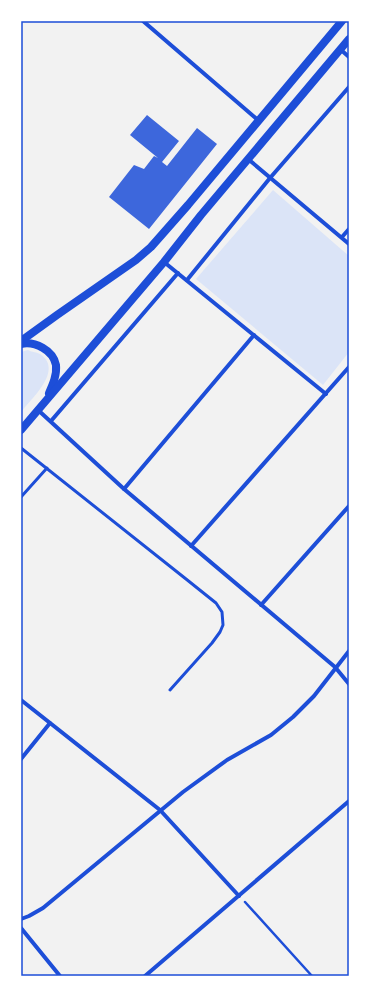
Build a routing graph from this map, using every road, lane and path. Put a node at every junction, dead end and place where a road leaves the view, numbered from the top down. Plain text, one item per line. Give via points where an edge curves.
1 (143, 21) edge
2 (342, 21) edge
3 (349, 39) edge
4 (340, 49) junction
5 (349, 57) edge
6 (349, 86) edge
7 (258, 120) junction
8 (248, 160) junction
9 (270, 178) junction
10 (349, 229) edge
11 (342, 237) junction
12 (349, 244) edge
13 (164, 262) junction
14 (178, 273) junction
15 (187, 280) junction
16 (254, 336) junction
17 (21, 343) edge
18 (348, 370) edge
19 (326, 394) junction
20 (48, 398) junction
21 (38, 410) junction
22 (51, 421) junction
23 (21, 430) edge
24 (21, 448) edge
25 (47, 468) junction
26 (124, 489) junction
27 (21, 497) edge
28 (349, 506) edge
29 (191, 546) junction
30 (261, 605) junction
31 (349, 651) edge
32 (335, 667) junction
33 (349, 684) edge
34 (170, 690) dead end
35 (21, 700) edge
36 (50, 723) junction
37 (21, 758) edge
38 (349, 800) edge
39 (160, 810) junction
40 (239, 896) junction
41 (21, 919) edge
42 (21, 928) edge
43 (60, 976) edge
44 (145, 976) edge
45 (312, 976) edge

1 - 7 street
2 - 7 main road
3 - 4 main road
4 - 5 street
4 - 8 main road
6 - 9 street
7 - 17 main road via 151,247
8 - 9 street
8 - 13 main road via 200,215
9 - 11 street
9 - 15 street
10 - 11 street
11 - 12 street
13 - 14 street
13 - 20 main road
14 - 15 street
14 - 22 street
15 - 16 street
16 - 19 street
16 - 26 street
17 - 20 main road via 37,344 44,348 56,364 55,378
18 - 19 street
19 - 29 street
20 - 21 main road
21 - 22 street
21 - 23 main road
22 - 26 street
24 - 25 lane
25 - 27 lane
25 - 34 lane via 210,598 222,612 223,625 220,632
26 - 29 street
28 - 30 street
29 - 30 street
30 - 32 street
31 - 32 street
32 - 33 street
32 - 39 street via 314,696 271,735 227,760
35 - 36 street
36 - 37 street
36 - 39 street
38 - 40 street
39 - 40 street
39 - 41 street via 43,908
40 - 44 street
40 - 45 path
42 - 43 street

